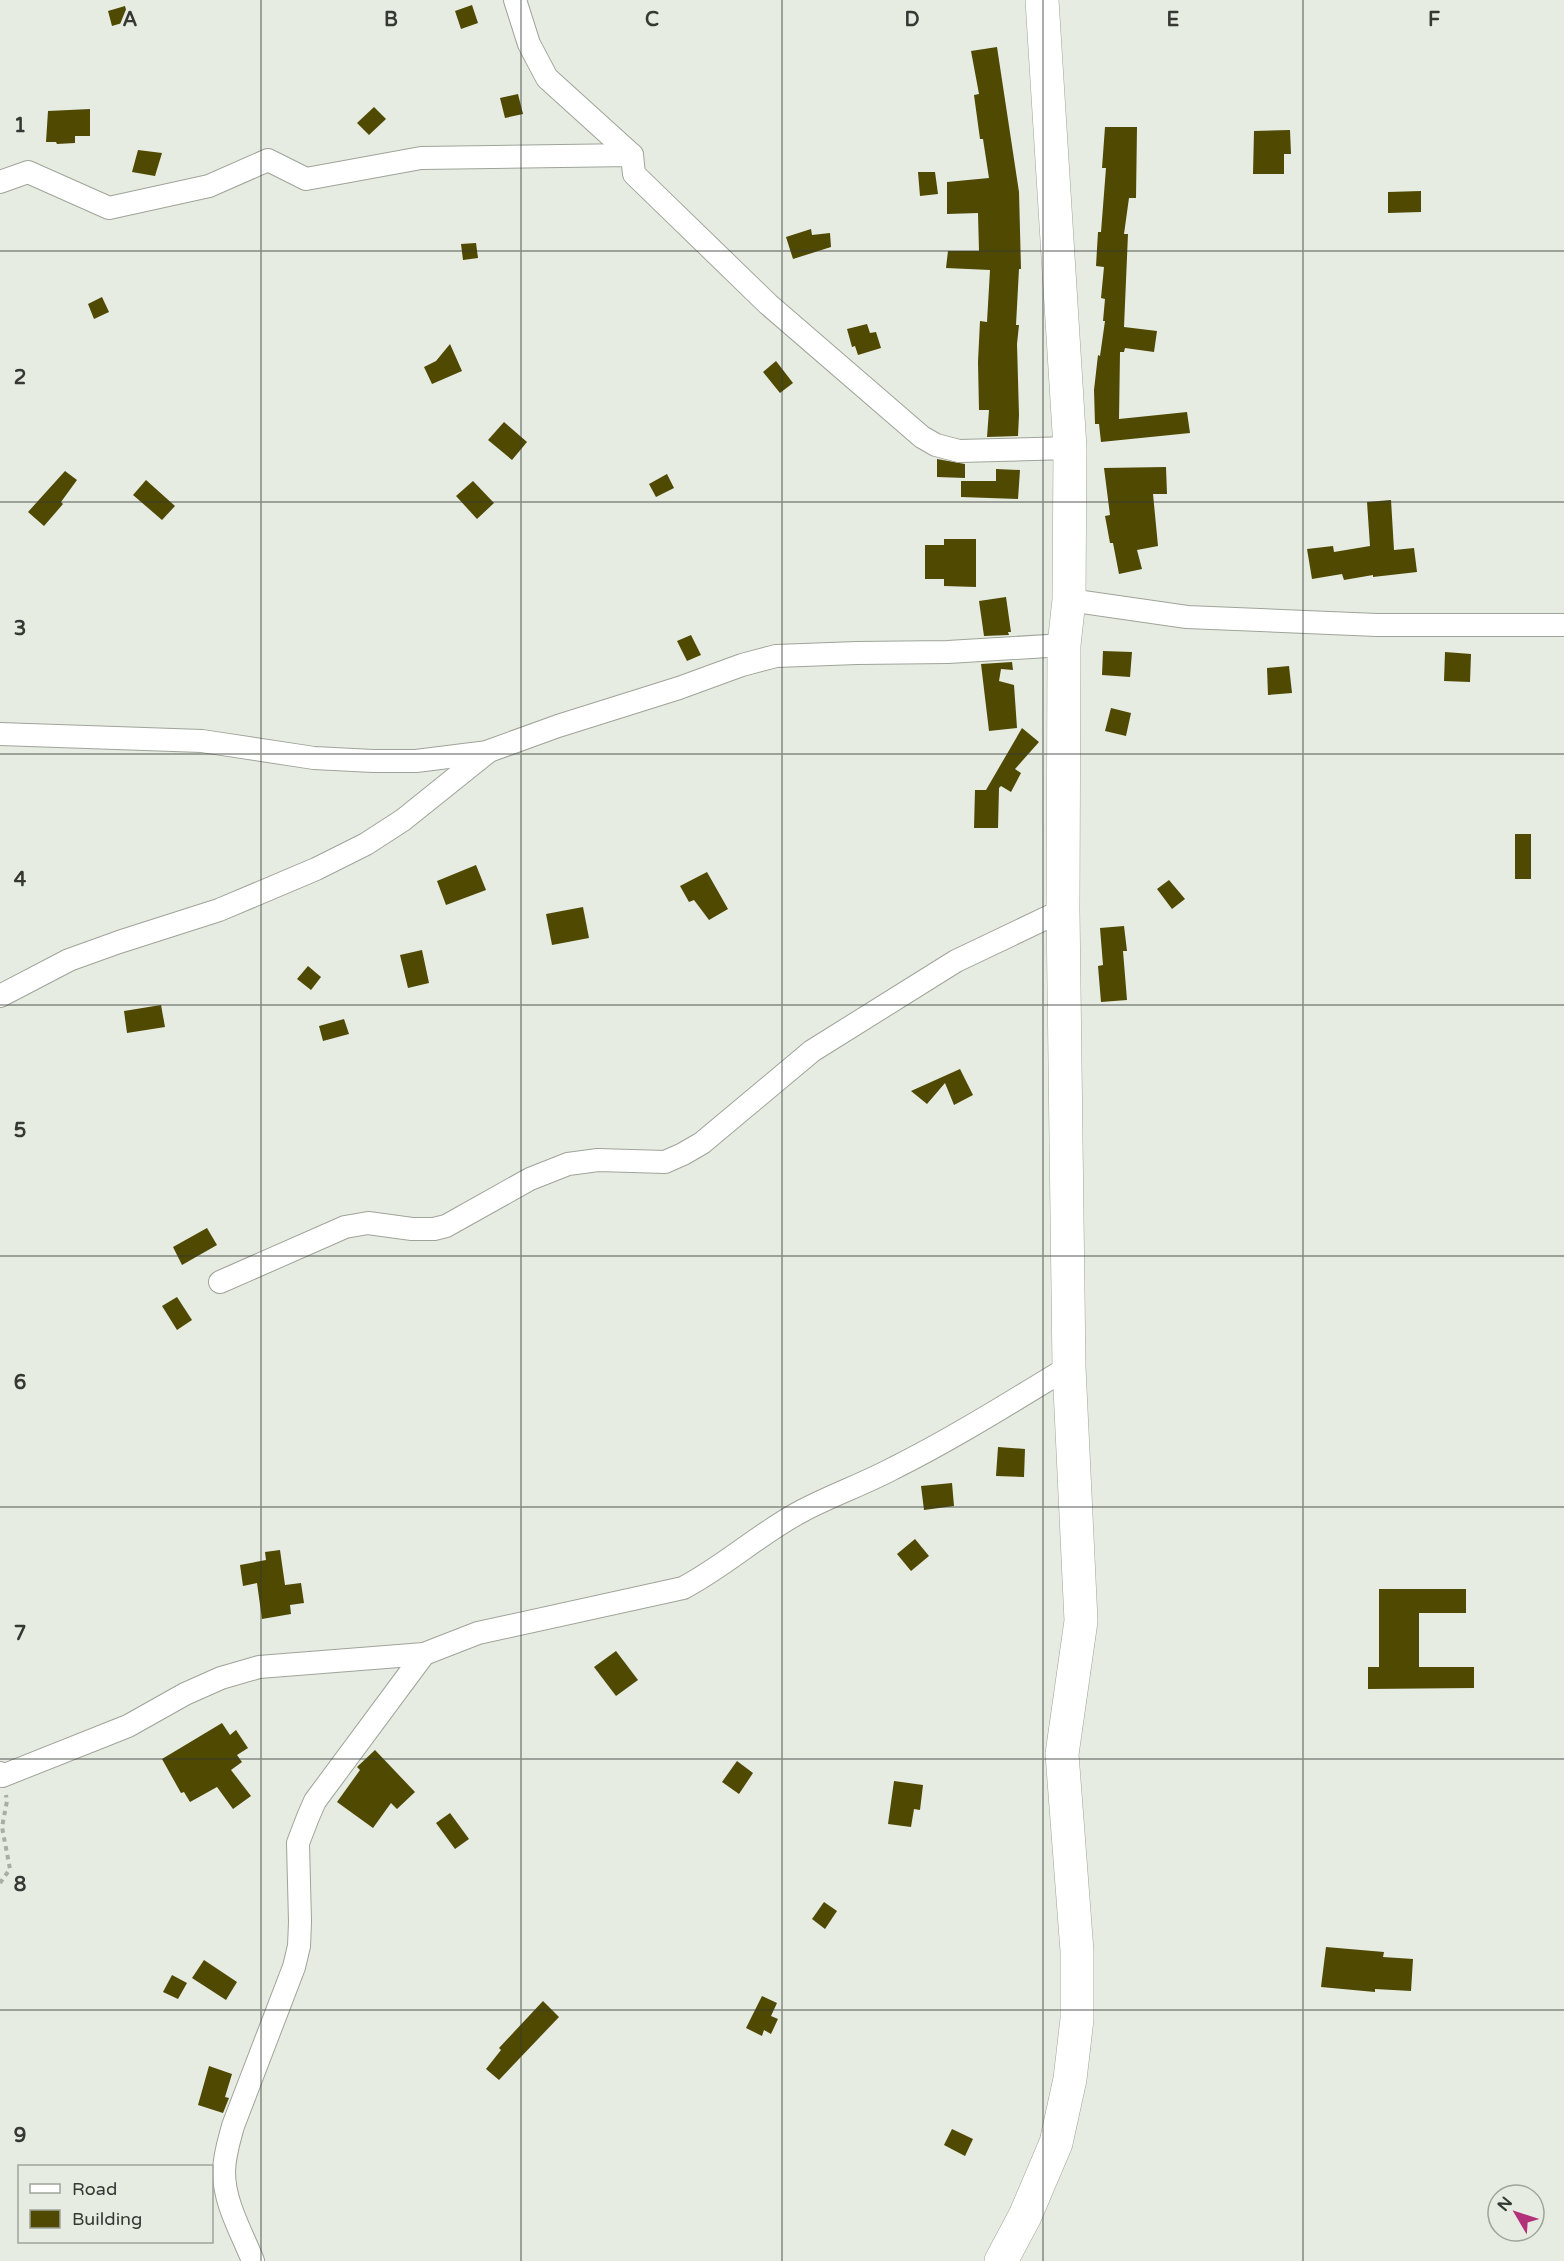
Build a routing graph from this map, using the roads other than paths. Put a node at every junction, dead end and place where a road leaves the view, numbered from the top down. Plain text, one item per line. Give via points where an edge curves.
1 (515, 0) edge
2 (1042, 0) edge
3 (632, 155) junction
4 (0, 182) edge
5 (1070, 448) junction
6 (1069, 600) junction
7 (1564, 625) edge
8 (1064, 645) junction
9 (0, 734) edge
10 (489, 752) junction
11 (1063, 910) junction
12 (0, 996) edge
13 (220, 1282) dead end
14 (1069, 1367) junction
15 (424, 1654) junction
16 (1, 1775) edge
17 (253, 2261) edge
18 (1000, 2261) edge

1 - 3 street via 529,44 547,78
2 - 5 main road
3 - 4 street via 421,158 306,179 268,160 209,186 108,208 28,172
3 - 5 street via 634,174 768,304 922,437 936,446 959,452
5 - 6 main road
6 - 7 street via 1187,617 1377,625
6 - 8 main road
8 - 10 street via 776,656 742,664
8 - 11 main road
9 - 10 street via 202,741 314,758 374,761 416,761
10 - 12 street via 403,820 316,869 219,910 69,960
11 - 13 street via 956,961 812,1051 702,1143 665,1162 598,1160 568,1164 530,1179 447,1226 412,1229 368,1223 345,1227
11 - 14 main road
14 - 15 street via 893,1469 802,1511 683,1588 477,1633
14 - 18 main road via 1081,1621 1062,1754 1077,1951 1077,2019 1070,2079 1056,2143 1025,2216
15 - 16 street via 259,1667 221,1678 128,1726
15 - 17 street via 315,1801 298,1843 300,1922 294,1967 226,2152 228,2203

